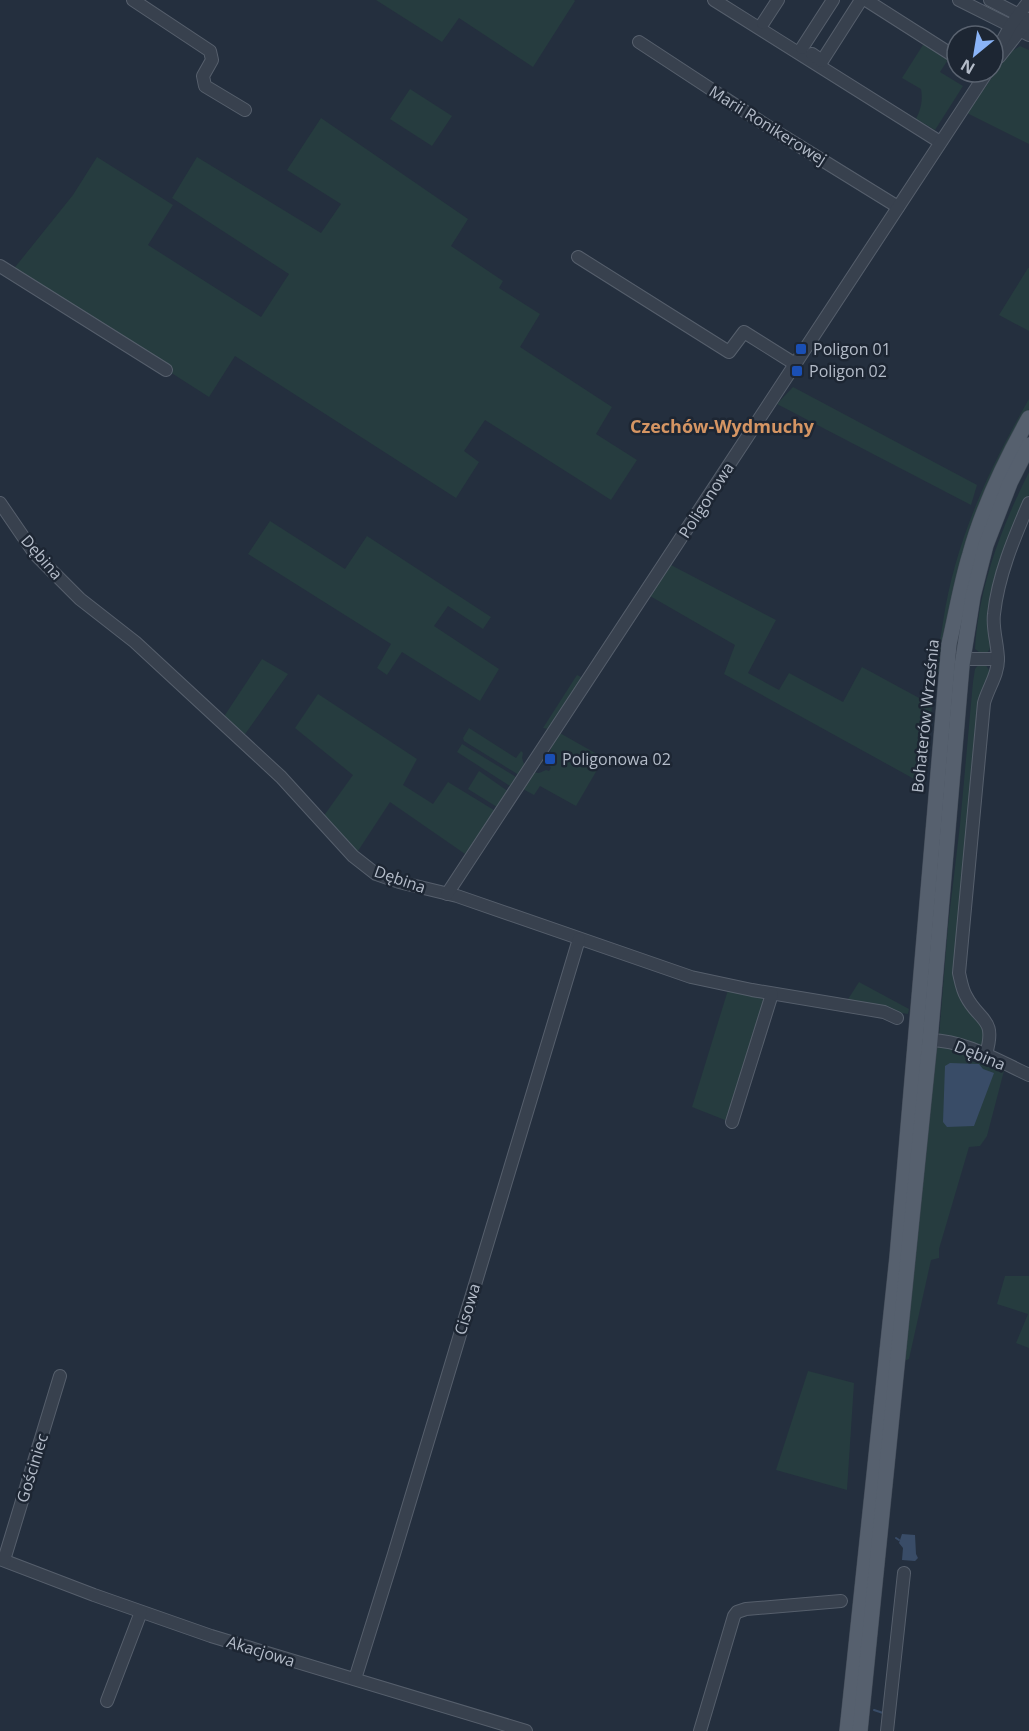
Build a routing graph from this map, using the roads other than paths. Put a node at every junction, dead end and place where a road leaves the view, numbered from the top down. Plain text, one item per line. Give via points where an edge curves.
1 (133, 0) edge
2 (714, 0) edge
3 (728, 0) edge
4 (778, 0) edge
5 (833, 0) edge
6 (861, 0) edge
7 (866, 0) edge
8 (959, 0) edge
9 (990, 0) edge
10 (1029, 2) edge
11 (1026, 18) edge
12 (763, 23) junction
13 (1020, 31) edge
14 (639, 42) dead end
15 (1005, 46) edge
16 (802, 48) junction
17 (945, 50) edge
18 (1005, 50) edge
19 (977, 84) edge
20 (245, 110) dead end
21 (940, 142) junction
22 (898, 207) junction
23 (579, 257) dead end
24 (0, 266) edge
25 (795, 364) junction
26 (166, 370) dead end
27 (1029, 418) edge
28 (1029, 445) edge
29 (0, 503) edge
30 (1029, 503) edge
31 (955, 659) junction
32 (998, 659) junction
33 (453, 891) junction
34 (579, 939) junction
35 (772, 994) junction
36 (897, 1018) dead end
37 (930, 1040) junction
38 (986, 1054) junction
39 (1029, 1076) edge
40 (732, 1122) dead end
41 (60, 1376) dead end
42 (2, 1559) edge
43 (904, 1573) dead end
44 (841, 1601) dead end
45 (141, 1612) junction
46 (355, 1679) junction
47 (107, 1701) dead end
48 (526, 1731) edge
49 (700, 1731) edge
50 (847, 1731) edge
51 (860, 1731) edge
52 (887, 1731) edge

1 - 20 street via 210,51 212,60 203,76 205,86
2 - 21 street
3 - 12 street
4 - 12 street
5 - 16 street
6 - 16 street via 822,61
7 - 17 street
8 - 13 street
9 - 11 street
10 - 11 street
11 - 13 street
12 - 16 street
13 - 15 street
13 - 18 street
14 - 22 street, Marii Ronikerowej
19 - 21 street, Poligonowa
21 - 22 street, Poligonowa
22 - 25 street, Poligonowa
23 - 25 street via 729,352 744,332
24 - 26 street
25 - 33 street, Poligonowa
27 - 31 main road, Bohaterów Września via 976,535 960,590
28 - 31 main road, Bohaterów Września via 986,545
29 - 33 street, Dębina via 35,554 80,599 135,642 280,777 361,864 386,878
30 - 32 street via 994,609
31 - 32 street
31 - 37 main road, Bohaterów Września
31 - 50 main road, Bohaterów Września
32 - 38 street via 997,673 984,703 959,973 966,997 984,1017 989,1030
33 - 34 street, Dębina
34 - 35 street, Dębina via 691,976
34 - 46 street, Cisowa
35 - 36 street, Dębina via 884,1012
35 - 40 street
37 - 38 street, Dębina via 955,1043
37 - 51 main road, Bohaterów Września
38 - 39 street, Dębina
41 - 42 street, Gościniec
42 - 45 street, Akacjowa
43 - 52 street
44 - 49 street via 737,1612
45 - 46 street, Akacjowa
45 - 47 street
46 - 48 street, Akacjowa

